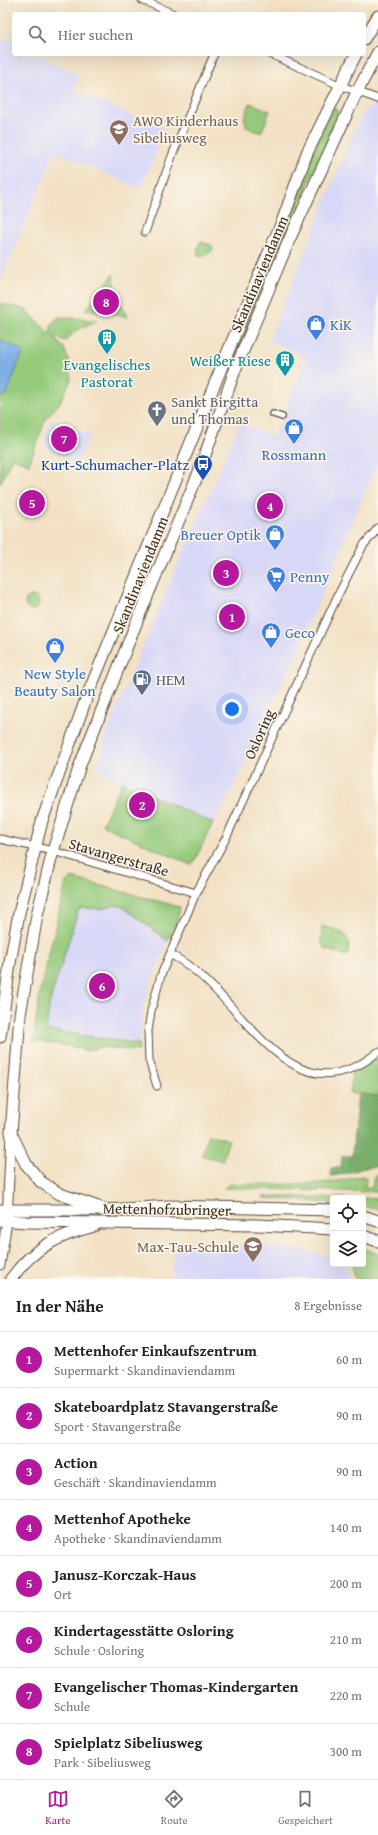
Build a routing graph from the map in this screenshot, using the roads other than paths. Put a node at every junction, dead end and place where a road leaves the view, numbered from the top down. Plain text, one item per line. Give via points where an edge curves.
1 (142, 0) edge
2 (169, 12) edge
3 (378, 16) edge
4 (366, 36) edge
5 (378, 52) edge
6 (213, 56) edge
7 (274, 56) edge
8 (355, 56) edge
9 (339, 85) junction
10 (356, 92) junction
11 (378, 99) edge
12 (145, 232) dead end
13 (273, 414) dead end
14 (282, 417) dead end
15 (378, 528) edge
16 (0, 839) edge
17 (34, 847) junction
18 (53, 851) junction
19 (196, 893) junction
20 (171, 955) junction
21 (0, 1037) edge
22 (378, 1052) edge
23 (157, 1086) dead end
24 (11, 1133) junction
25 (4, 1209) edge
26 (107, 1210) junction
27 (330, 1210) edge
28 (366, 1217) edge
29 (4, 1221) edge
30 (378, 1221) edge
31 (106, 1223) junction
32 (330, 1229) edge
33 (366, 1237) edge
34 (378, 1242) edge
35 (0, 1265) edge
36 (11, 1279) edge

1 - 2 street
3 - 4 main road
5 - 10 main road, Skandinaviendamm
6 - 12 street via 172,156
7 - 9 street
8 - 9 main road, Skandinaviendamm
9 - 10 street
9 - 17 main road, Skandinaviendamm via 306,153 282,222 89,692
10 - 11 street
10 - 18 main road, Skandinaviendamm via 290,238 235,370 188,498 85,751
13 - 14 street
15 - 19 street, Osloring via 363,546 338,595 226,838
16 - 17 street, Stavangerstraße
17 - 18 street, Stavangerstraße
17 - 21 main road, Skandinaviendamm via 10,963
18 - 19 street, Stavangerstraße
18 - 24 main road, Skandinaviendamm via 37,915 21,1008
19 - 20 street, Osloring
20 - 22 street via 192,967 274,1052 296,1066 320,1074 344,1072 365,1062
20 - 23 street, Osloring via 157,986 148,1031 149,1060
24 - 25 street, Skandinaviendamm
24 - 26 main road via 26,1164 41,1182 60,1194
25 - 26 main road, Mettenhofzubringer
25 - 29 street, Skandinaviendamm
26 - 27 main road, Mettenhofzubringer via 170,1206
28 - 30 main road
29 - 31 main road, Mettenhofzubringer
29 - 35 street, Skandinaviendamm
31 - 32 main road, Mettenhofzubringer
31 - 36 main road via 53,1240 32,1255
33 - 34 main road

